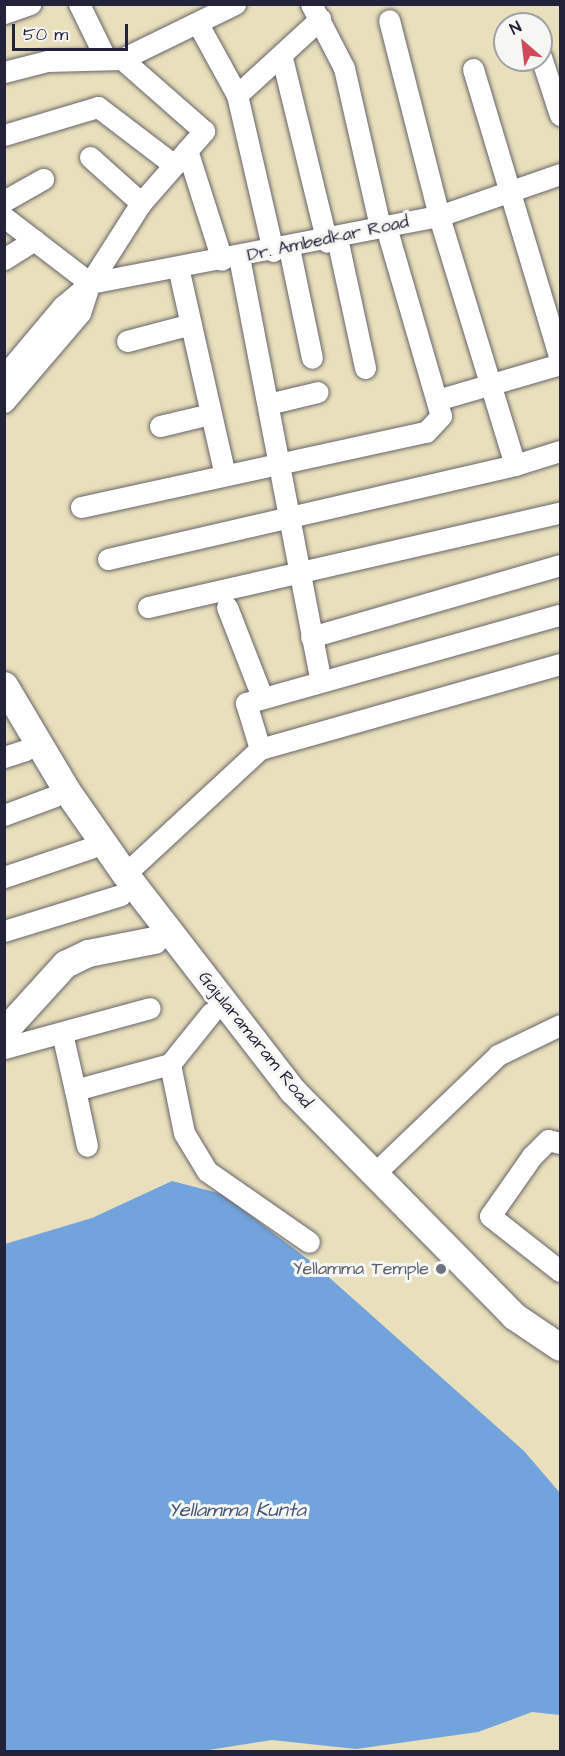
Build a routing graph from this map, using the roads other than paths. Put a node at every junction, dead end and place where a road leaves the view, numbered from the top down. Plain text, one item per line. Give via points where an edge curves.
1 (79, 4) edge
2 (236, 4) edge
3 (29, 5) edge
4 (316, 12) edge
5 (4, 13) edge
6 (388, 21) dead end
7 (198, 24) junction
8 (282, 58) junction
9 (114, 59) junction
10 (473, 69) dead end
11 (4, 72) edge
12 (546, 72) edge
13 (237, 95) junction
14 (561, 115) edge
15 (4, 135) edge
16 (90, 157) dead end
17 (180, 158) junction
18 (561, 174) edge
19 (43, 179) dead end
20 (510, 190) junction
21 (4, 201) edge
22 (141, 203) junction
23 (4, 216) edge
24 (439, 216) junction
25 (383, 227) junction
26 (35, 240) junction
27 (332, 240) junction
28 (281, 250) junction
29 (231, 259) junction
30 (4, 260) edge
31 (178, 267) junction
32 (90, 283) junction
33 (191, 324) junction
34 (126, 341) dead end
35 (312, 358) dead end
36 (561, 359) edge
37 (561, 364) edge
38 (365, 368) dead end
39 (4, 376) edge
40 (494, 382) junction
41 (318, 392) dead end
42 (437, 400) junction
43 (4, 402) edge
44 (268, 404) junction
45 (210, 414) junction
46 (160, 426) dead end
47 (561, 451) edge
48 (280, 462) junction
49 (515, 465) junction
50 (225, 475) junction
51 (81, 507) dead end
52 (561, 513) edge
53 (287, 516) junction
54 (108, 560) dead end
55 (561, 565) edge
56 (297, 570) junction
57 (148, 607) dead end
58 (227, 607) dead end
59 (561, 615) edge
60 (311, 637) junction
61 (561, 664) edge
62 (320, 678) junction
63 (4, 685) edge
64 (262, 697) junction
65 (4, 715) edge
66 (260, 748) junction
67 (15, 754) edge
68 (55, 795) junction
69 (4, 815) edge
70 (90, 848) junction
71 (4, 877) edge
72 (123, 885) junction
73 (4, 931) edge
74 (154, 940) junction
75 (150, 1008) dead end
76 (211, 1013) junction
77 (561, 1025) edge
78 (4, 1031) edge
79 (62, 1033) junction
80 (4, 1048) edge
81 (170, 1064) junction
82 (75, 1090) junction
83 (293, 1091) junction
84 (561, 1143) edge
85 (87, 1146) dead end
86 (378, 1179) junction
87 (309, 1242) dead end
88 (561, 1271) edge
89 (561, 1347) edge

1 - 9 street
2 - 7 street
3 - 5 street
4 - 8 street
4 - 25 street via 344,68
6 - 24 street
7 - 9 street
7 - 13 street
8 - 13 street
8 - 27 street
9 - 11 street via 47,61
9 - 17 street via 204,130
10 - 20 street
12 - 14 street
13 - 28 street
15 - 17 street via 83,107 98,107
16 - 22 street
17 - 22 street
17 - 29 street
18 - 20 street, Dr. Ambedkar Road
19 - 21 street
20 - 24 street, Dr. Ambedkar Road
20 - 36 street
22 - 32 street
23 - 26 street
24 - 25 street, Dr. Ambedkar Road
24 - 40 street
25 - 27 street, Dr. Ambedkar Road
25 - 42 street
26 - 30 street
26 - 32 street
27 - 28 street, Dr. Ambedkar Road
27 - 38 street
28 - 29 street, Dr. Ambedkar Road
28 - 35 street
29 - 31 street, Dr. Ambedkar Road
29 - 44 street
31 - 32 street, Dr. Ambedkar Road
31 - 33 street
32 - 39 street via 63,306
32 - 43 street via 80,313
33 - 34 street
33 - 45 street
37 - 40 street
40 - 42 street
40 - 49 street
41 - 44 street
42 - 48 street via 441,416 426,432
44 - 48 street
45 - 46 street
45 - 50 street
47 - 49 street
48 - 50 street
48 - 53 street
49 - 53 street
50 - 51 street
52 - 56 street
53 - 54 street
53 - 56 street
55 - 60 street
56 - 57 street
56 - 60 street
58 - 64 street
59 - 62 street
60 - 62 street
61 - 66 street
62 - 64 street
63 - 72 main road, Gajularamaram Road
64 - 66 street via 246,703
65 - 67 main road
66 - 72 street
67 - 68 main road
68 - 69 street
68 - 70 main road
70 - 71 street
70 - 72 main road
72 - 73 street
72 - 74 main road
72 - 83 main road, Gajularamaram Road
74 - 76 main road
74 - 78 main road via 88,953 65,964
75 - 79 street
76 - 81 street
76 - 83 main road via 274,1088
77 - 86 street via 498,1055
79 - 80 street
79 - 82 street
81 - 82 street
81 - 87 street via 180,1121 207,1171
82 - 85 street
83 - 86 main road, Gajularamaram Road
84 - 88 street via 548,1140 532,1156 490,1216
86 - 89 main road, Gajularamaram Road via 514,1316

